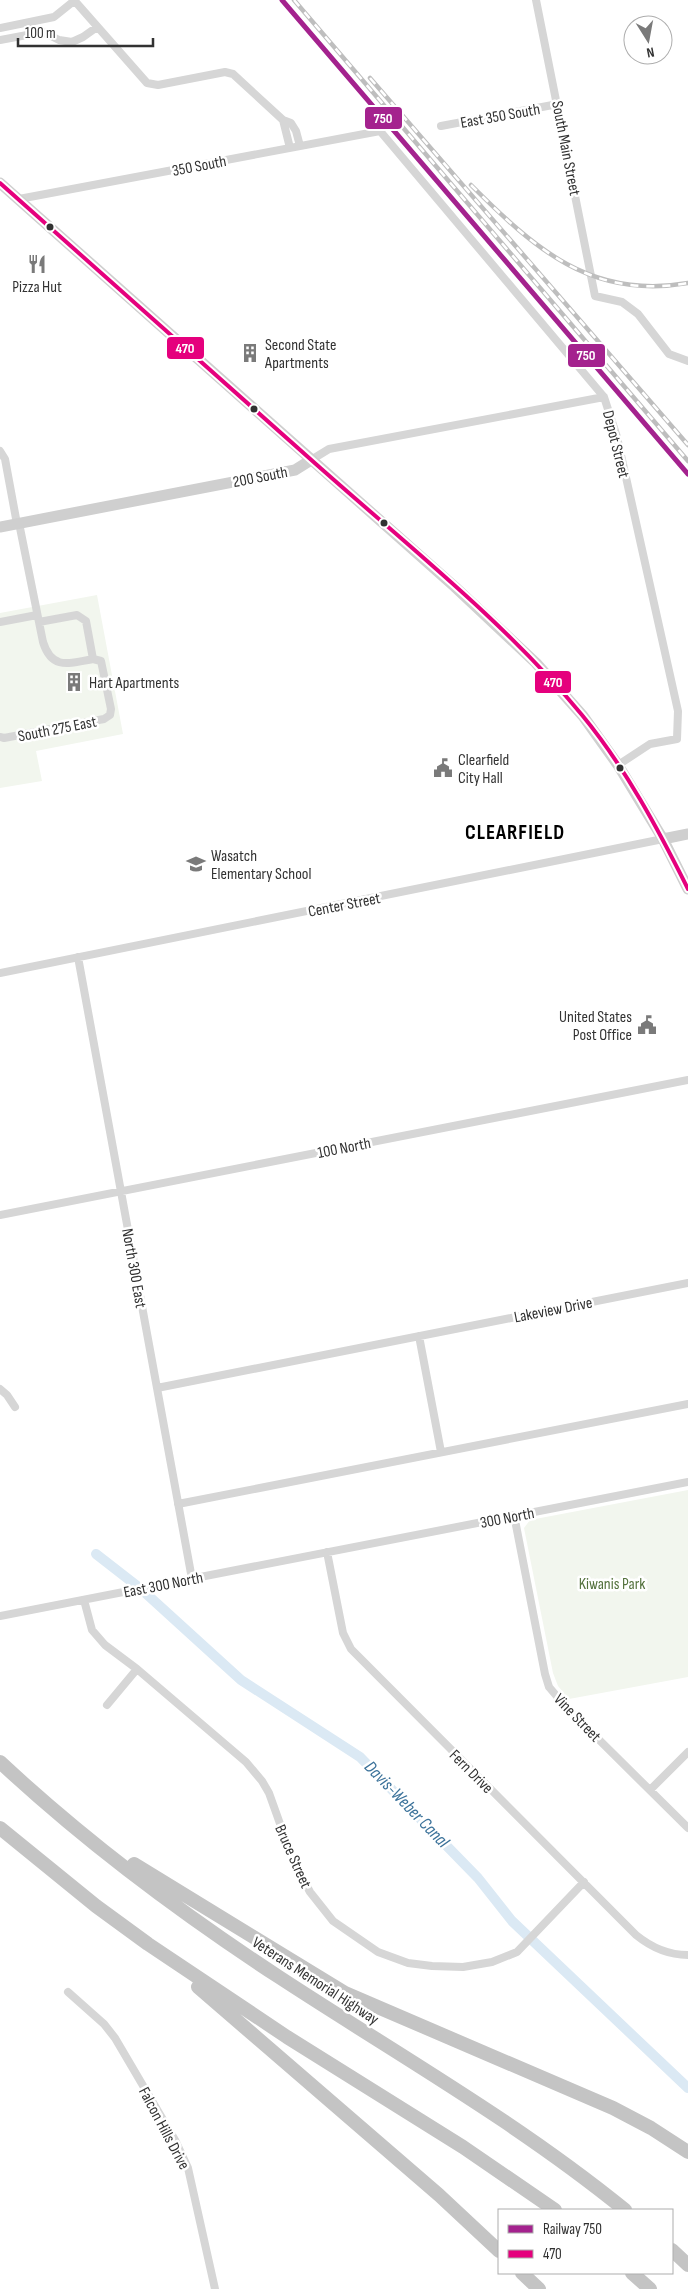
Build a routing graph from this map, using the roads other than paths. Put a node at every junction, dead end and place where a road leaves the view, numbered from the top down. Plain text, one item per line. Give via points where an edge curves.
1 (74, 0) edge
2 (536, 0) edge
3 (97, 27) junction
4 (0, 28) edge
5 (0, 40) edge
6 (558, 104) junction
7 (283, 120) junction
8 (441, 126) dead end
9 (380, 131) joint
10 (300, 146) junction
11 (290, 148) junction
12 (0, 183) edge
13 (18, 199) junction
14 (688, 361) edge
15 (604, 397) junction
16 (0, 451) edge
17 (311, 460) junction
18 (18, 523) junction
19 (0, 527) edge
20 (38, 618) junction
21 (0, 622) edge
22 (93, 659) junction
23 (0, 737) edge
24 (618, 765) junction
25 (688, 834) edge
26 (663, 839) junction
27 (688, 889) edge
28 (78, 957) junction
29 (0, 973) edge
30 (688, 1080) edge
31 (121, 1191) junction
32 (0, 1214) edge
33 (688, 1283) edge
34 (419, 1336) junction
35 (157, 1388) junction
36 (0, 1389) edge
37 (688, 1404) edge
38 (15, 1407) dead end
39 (442, 1452) junction
40 (688, 1482) edge
41 (178, 1504) junction
42 (514, 1515) junction
43 (327, 1552) junction
44 (192, 1579) junction
45 (84, 1600) junction
46 (0, 1616) edge
47 (137, 1669) junction
48 (107, 1705) dead end
49 (688, 1752) edge
50 (0, 1762) edge
51 (650, 1790) junction
52 (0, 1828) edge
53 (688, 1828) edge
54 (81, 1832) junction
55 (584, 1882) junction
56 (148, 1944) junction
57 (688, 1955) edge
58 (68, 1992) dead end
59 (688, 2152) edge
60 (554, 2209) edge
61 (625, 2209) edge
62 (498, 2250) edge
63 (673, 2251) edge
64 (688, 2264) edge
65 (523, 2274) edge
66 (633, 2274) edge
67 (215, 2289) edge
68 (539, 2289) edge
69 (650, 2289) edge

1 - 3 street
1 - 4 street via 54,17
2 - 6 street, South Main Street
3 - 5 street via 72,42 43,32
3 - 7 street via 147,83 158,85 231,73
6 - 8 street, East 350 South
6 - 14 street, South Main Street via 595,296 622,302 638,314 669,354
7 - 10 street via 294,127
7 - 11 street
9 - 10 street, 350 South
9 - 15 street, Depot Street
10 - 11 street, 350 South
11 - 13 street, 350 South
12 - 13 main road
13 - 17 main road
15 - 17 street, 200 South via 328,449
15 - 24 street, Depot Street via 618,437 678,711 677,739 650,744
16 - 18 street via 5,459
17 - 18 main road, 200 South via 295,470
17 - 24 main road via 520,647 571,702
18 - 19 main road, 200 South
18 - 20 street
20 - 21 street, South 275 East
20 - 22 street via 45,650 56,662 65,664
20 - 22 street, South 275 East via 83,617
22 - 23 street, South 275 East via 101,661 110,715 104,719
24 - 26 main road
25 - 26 main road, Center Street
26 - 27 main road
26 - 28 street, Center Street
28 - 29 street, Center Street
28 - 31 street, North 300 East
30 - 31 street, 100 North
31 - 32 street, 100 North
31 - 35 street, North 300 East
33 - 34 street, Lakeview Drive
34 - 35 street, Lakeview Drive
34 - 39 street
35 - 41 street, North 300 East
36 - 38 street
37 - 39 street
39 - 41 street
40 - 42 street, 300 North
41 - 44 street, North 300 East
42 - 43 street, 300 North
42 - 51 street, Vine Street via 549,1687
43 - 44 street, East 300 North
43 - 55 street, Fern Drive via 343,1633 351,1649
44 - 45 street, East 300 North
45 - 46 street, East 300 North
45 - 47 street, Bruce Street via 92,1630 105,1645
47 - 48 street
47 - 55 street, Bruce Street via 246,1762 269,1793 293,1860 310,1892 333,1921 378,1952 408,1962 440,1967 492,1962 517,1952
49 - 51 street
50 - 54 highway, Veterans Memorial Highway
51 - 53 street, Vine Street
52 - 56 highway
54 - 59 highway via 345,1993 618,2111
54 - 61 highway, Veterans Memorial Highway via 182,1912 514,2127
55 - 57 street, Fern Drive via 640,1939 672,1954
56 - 60 highway
56 - 62 highway via 439,2195
58 - 67 street, Falcon Hills Drive via 115,2038 175,2140 195,2192
63 - 64 highway
65 - 68 highway
66 - 69 highway

